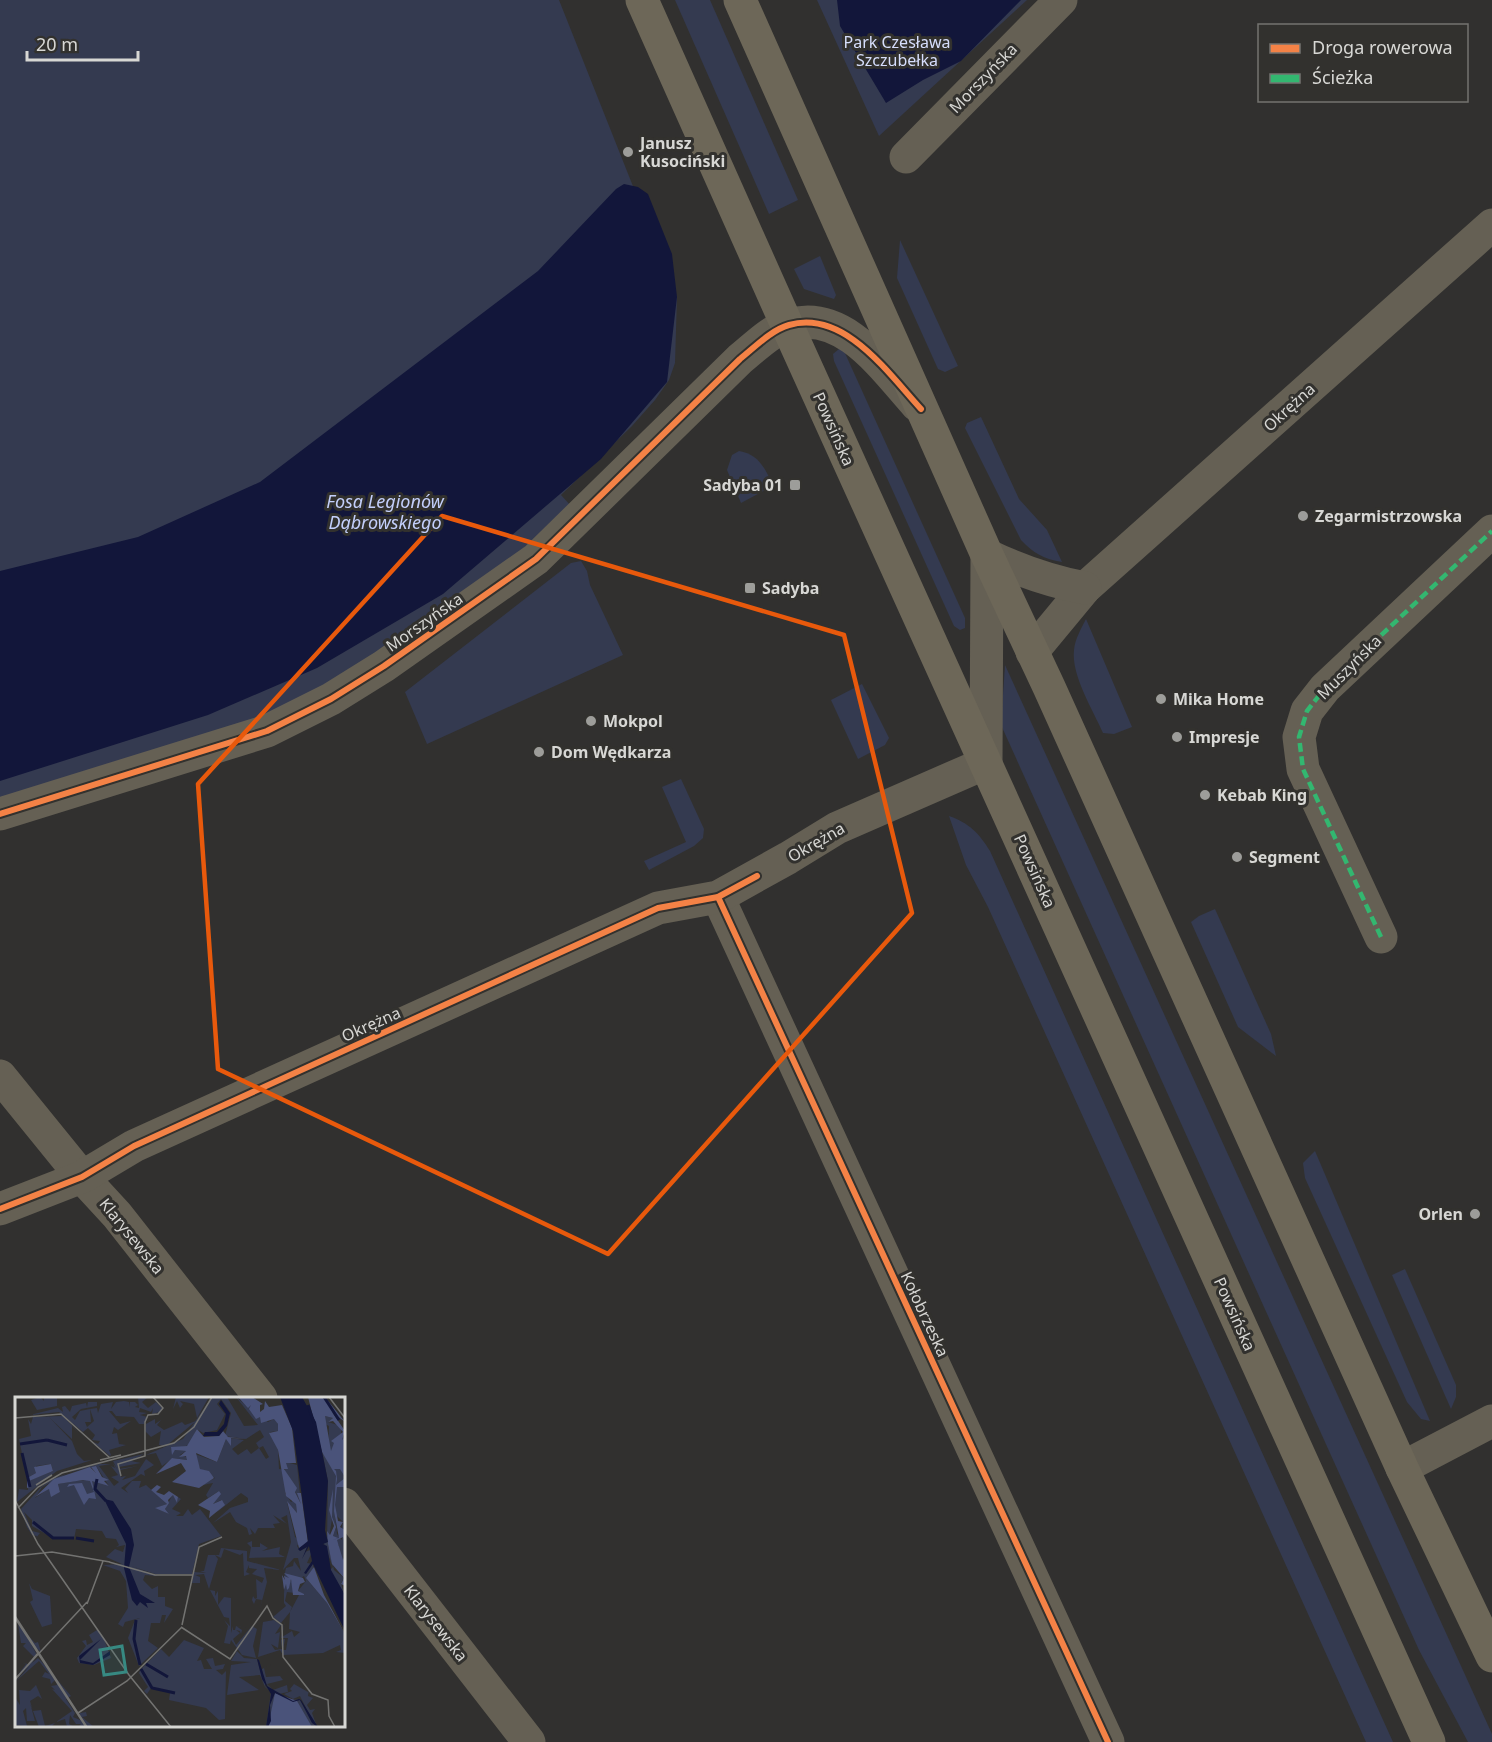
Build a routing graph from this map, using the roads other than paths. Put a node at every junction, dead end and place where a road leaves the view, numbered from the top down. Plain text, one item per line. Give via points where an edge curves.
1 (642, 0) edge
2 (740, 0) edge
3 (1060, 0) edge
4 (906, 157) dead end
5 (1492, 225) edge
6 (787, 325) junction
7 (921, 408) junction
8 (1492, 531) edge
9 (987, 555) junction
10 (1085, 588) junction
11 (1032, 652) junction
12 (986, 763) junction
13 (0, 814) edge
14 (718, 897) junction
15 (1381, 937) dead end
16 (0, 1076) edge
17 (82, 1177) junction
18 (0, 1209) edge
19 (260, 1397) edge
20 (1492, 1421) edge
21 (1402, 1468) junction
22 (345, 1505) edge
23 (1492, 1656) edge
24 (529, 1742) edge
25 (1108, 1742) edge
26 (1429, 1742) edge

1 - 6 main road, Powsińska
2 - 7 main road
3 - 4 street, Morszyńska
5 - 10 street, Okrężna
6 - 7 street via 810,321 830,325 853,339
6 - 12 main road, Powsińska
6 - 13 street, Morszyńska via 740,359 536,559 331,699 267,731
7 - 9 main road
8 - 15 street, Muszyńska via 1325,688 1308,711 1299,737 1303,769
9 - 10 street via 1020,571
9 - 11 main road
9 - 12 street
10 - 11 street, Okrężna
11 - 21 main road
12 - 14 street, Okrężna via 837,828
12 - 26 main road, Powsińska
14 - 17 street, Okrężna via 658,908 134,1146
14 - 25 street, Kołobrzeska
16 - 17 street, Klarysewska
17 - 18 street, Okrężna
17 - 19 street, Klarysewska via 117,1215
20 - 21 street
21 - 23 main road
22 - 24 street, Klarysewska

